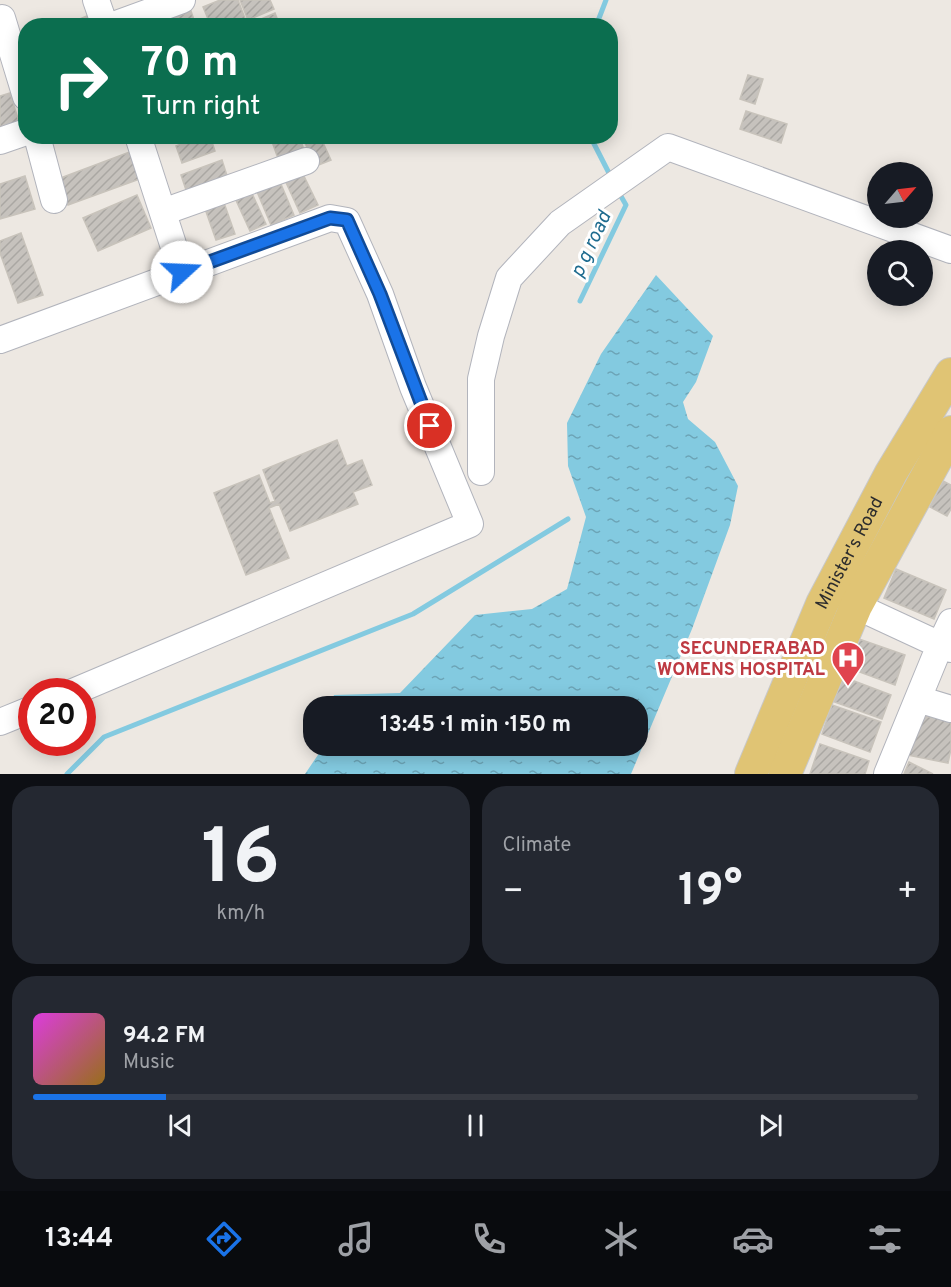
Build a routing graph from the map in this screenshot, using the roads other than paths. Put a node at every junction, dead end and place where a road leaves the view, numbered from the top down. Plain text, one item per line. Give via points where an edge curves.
1 (96, 0) edge
2 (182, 0) edge
3 (2, 18) dead end
4 (102, 18) edge
5 (133, 18) edge
6 (18, 71) edge
7 (18, 135) edge
8 (0, 141) edge
9 (39, 144) edge
10 (141, 144) edge
11 (306, 161) dead end
12 (54, 200) dead end
13 (163, 212) junction
14 (951, 250) edge
15 (180, 267) junction
16 (0, 340) edge
17 (951, 374) edge
18 (951, 432) edge
19 (481, 472) dead end
20 (856, 606) junction
21 (951, 622) edge
22 (945, 647) edge
23 (96, 682) edge
24 (918, 699) junction
25 (951, 709) edge
26 (18, 715) edge
27 (0, 722) edge
28 (751, 774) edge
29 (784, 774) edge
30 (887, 774) edge

1 - 4 street
2 - 5 street
3 - 6 street
7 - 8 street
9 - 12 street
10 - 13 street
11 - 13 street
13 - 15 street
14 - 19 street via 668,147 560,223 509,278 481,379
15 - 16 street
15 - 23 street via 330,218 347,220 471,524
17 - 28 main road, Minister's Road via 891,473 822,604
18 - 20 main road, Minister's Road
20 - 22 street
20 - 29 main road, Minister's Road
21 - 22 street
22 - 24 street
24 - 25 street
24 - 30 street
26 - 27 street

